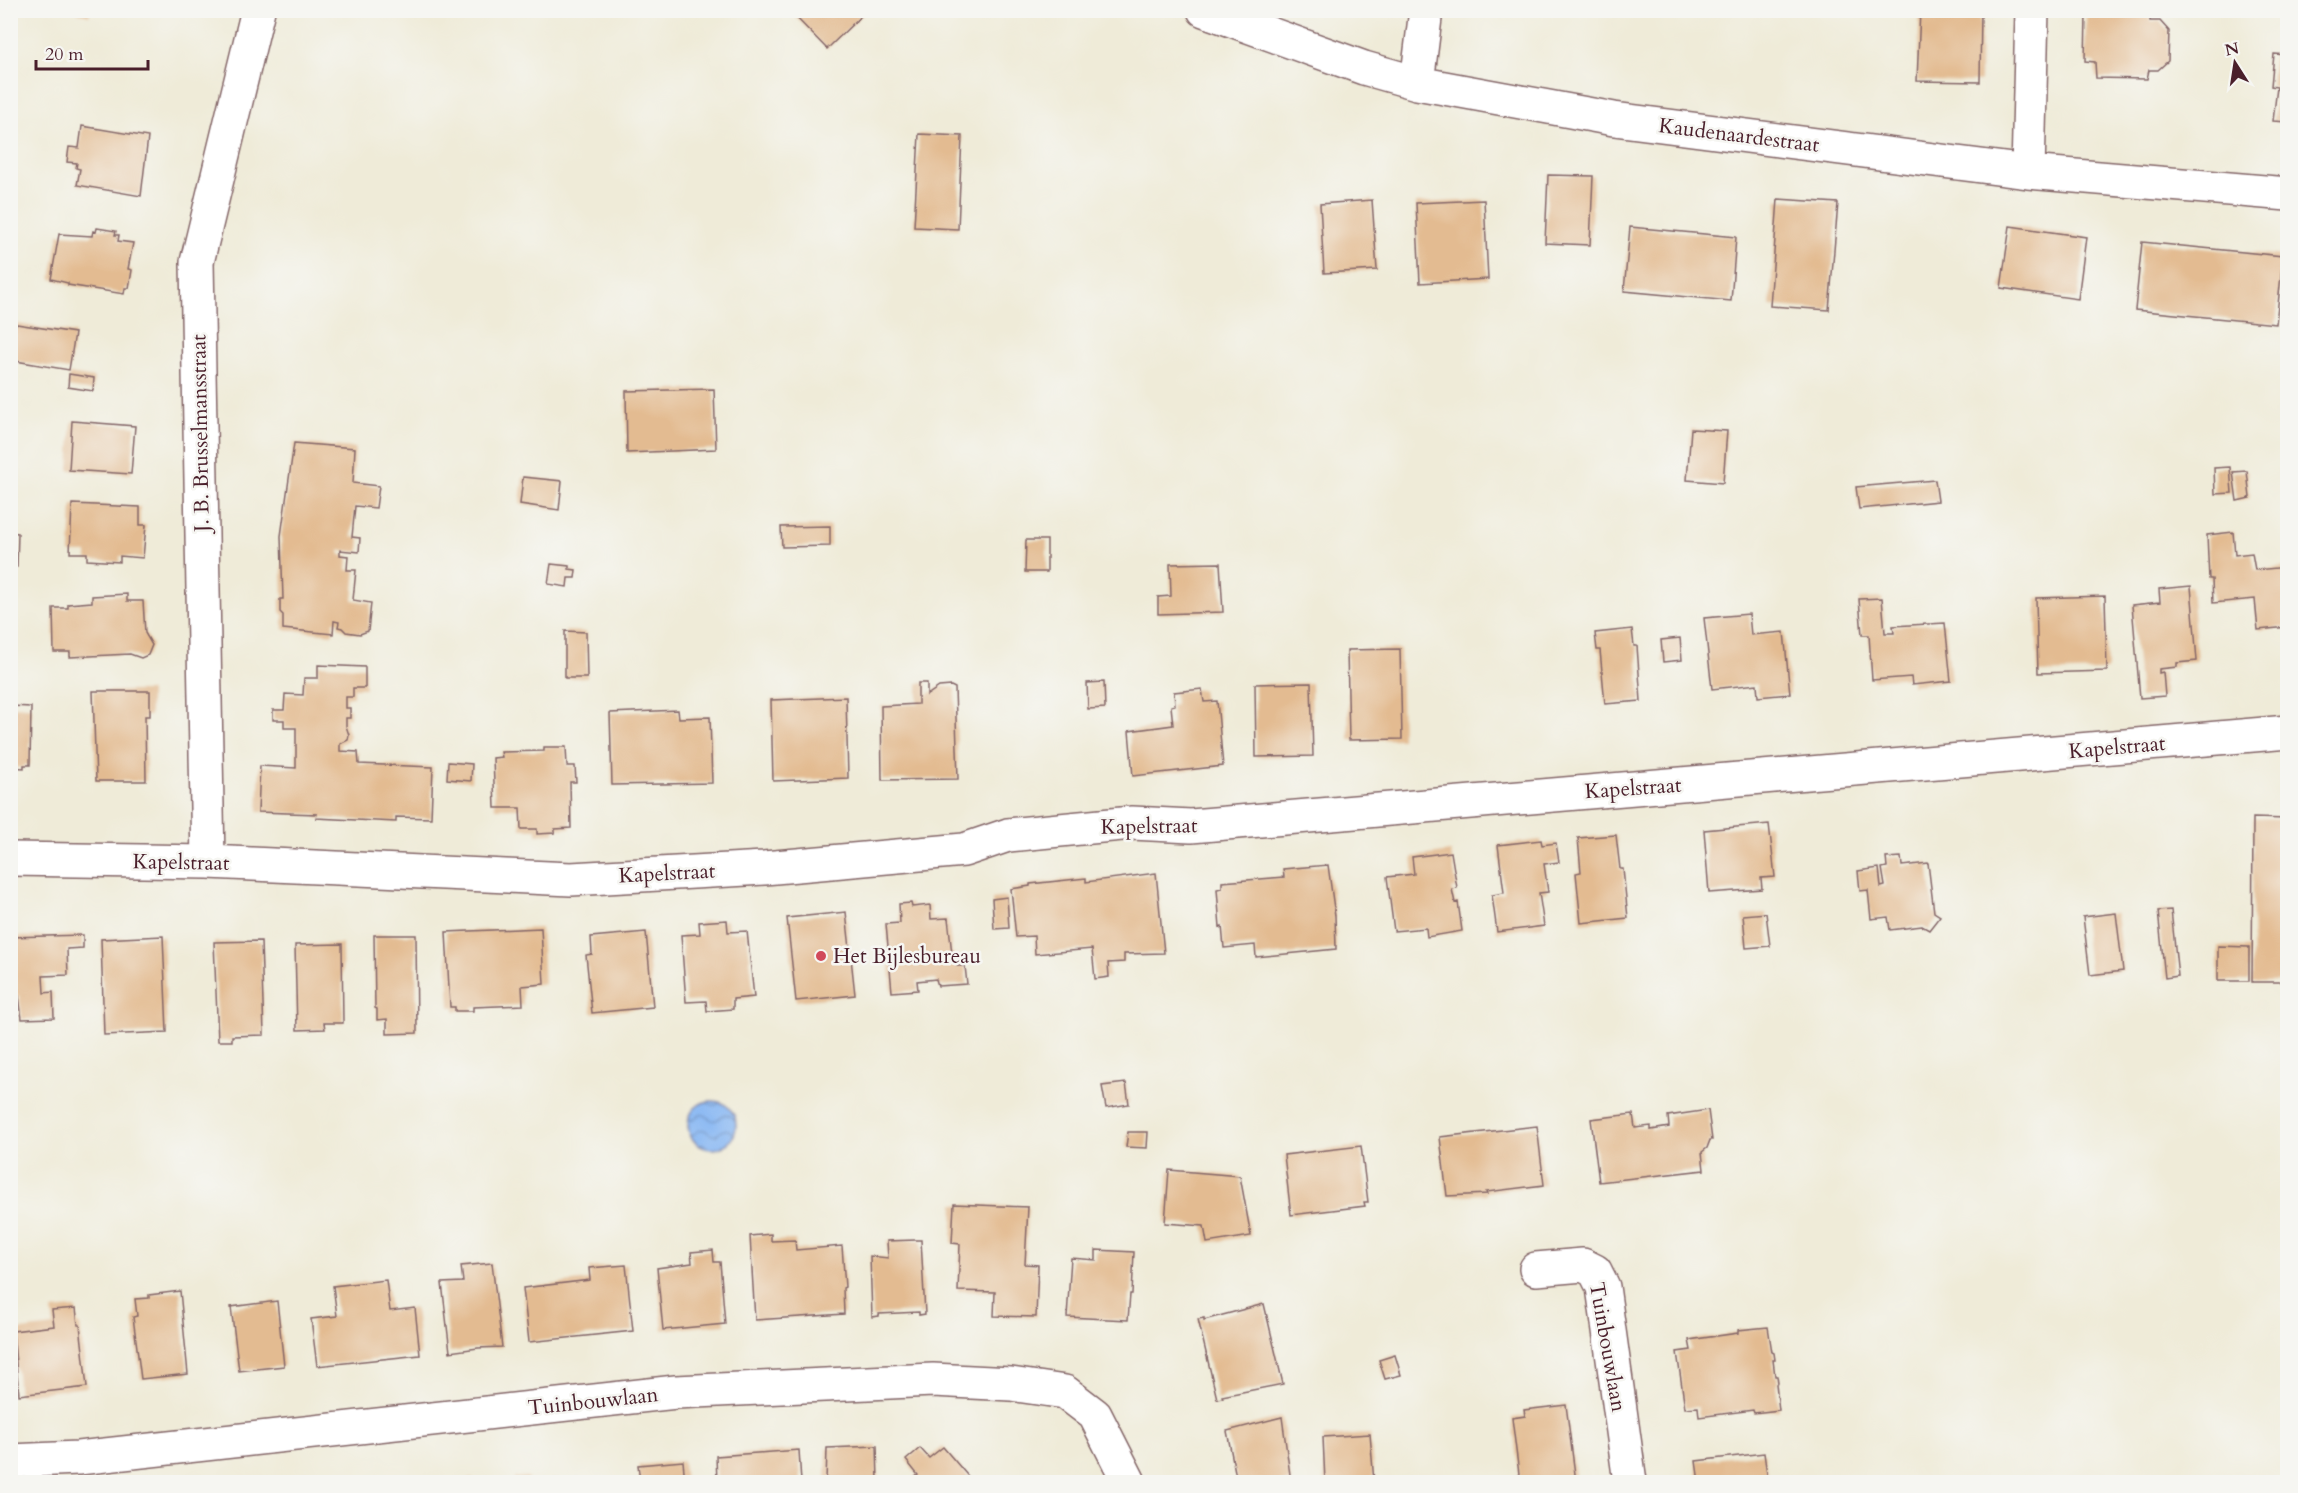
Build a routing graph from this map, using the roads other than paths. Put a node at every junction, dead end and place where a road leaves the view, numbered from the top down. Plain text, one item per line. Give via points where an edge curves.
1 (258, 10) edge
2 (1204, 10) edge
3 (1426, 10) edge
4 (2032, 10) edge
5 (1418, 83) junction
6 (2028, 172) junction
7 (2288, 194) edge
8 (2288, 732) edge
9 (10, 859) edge
10 (208, 862) junction
11 (1536, 1269) dead end
12 (10, 1461) edge
13 (1129, 1482) edge
14 (1630, 1482) edge

1 - 10 street, J. B. Brusselmansstraat via 197,262
2 - 5 street, Kaudenaardestraat via 1364,68
3 - 5 street
4 - 6 street
5 - 6 street, Kaudenaardestraat via 1614,119
6 - 7 street, Kaudenaardestraat
8 - 10 street, Kapelstraat via 1191,826 1132,823 1008,835 964,850 753,868 571,879
9 - 10 street, Kapelstraat
11 - 14 street, Tuinbouwlaan via 1583,1265 1595,1271 1603,1287
12 - 13 street, Tuinbouwlaan via 78,1458 676,1392 933,1380 1011,1384 1065,1392 1095,1414

